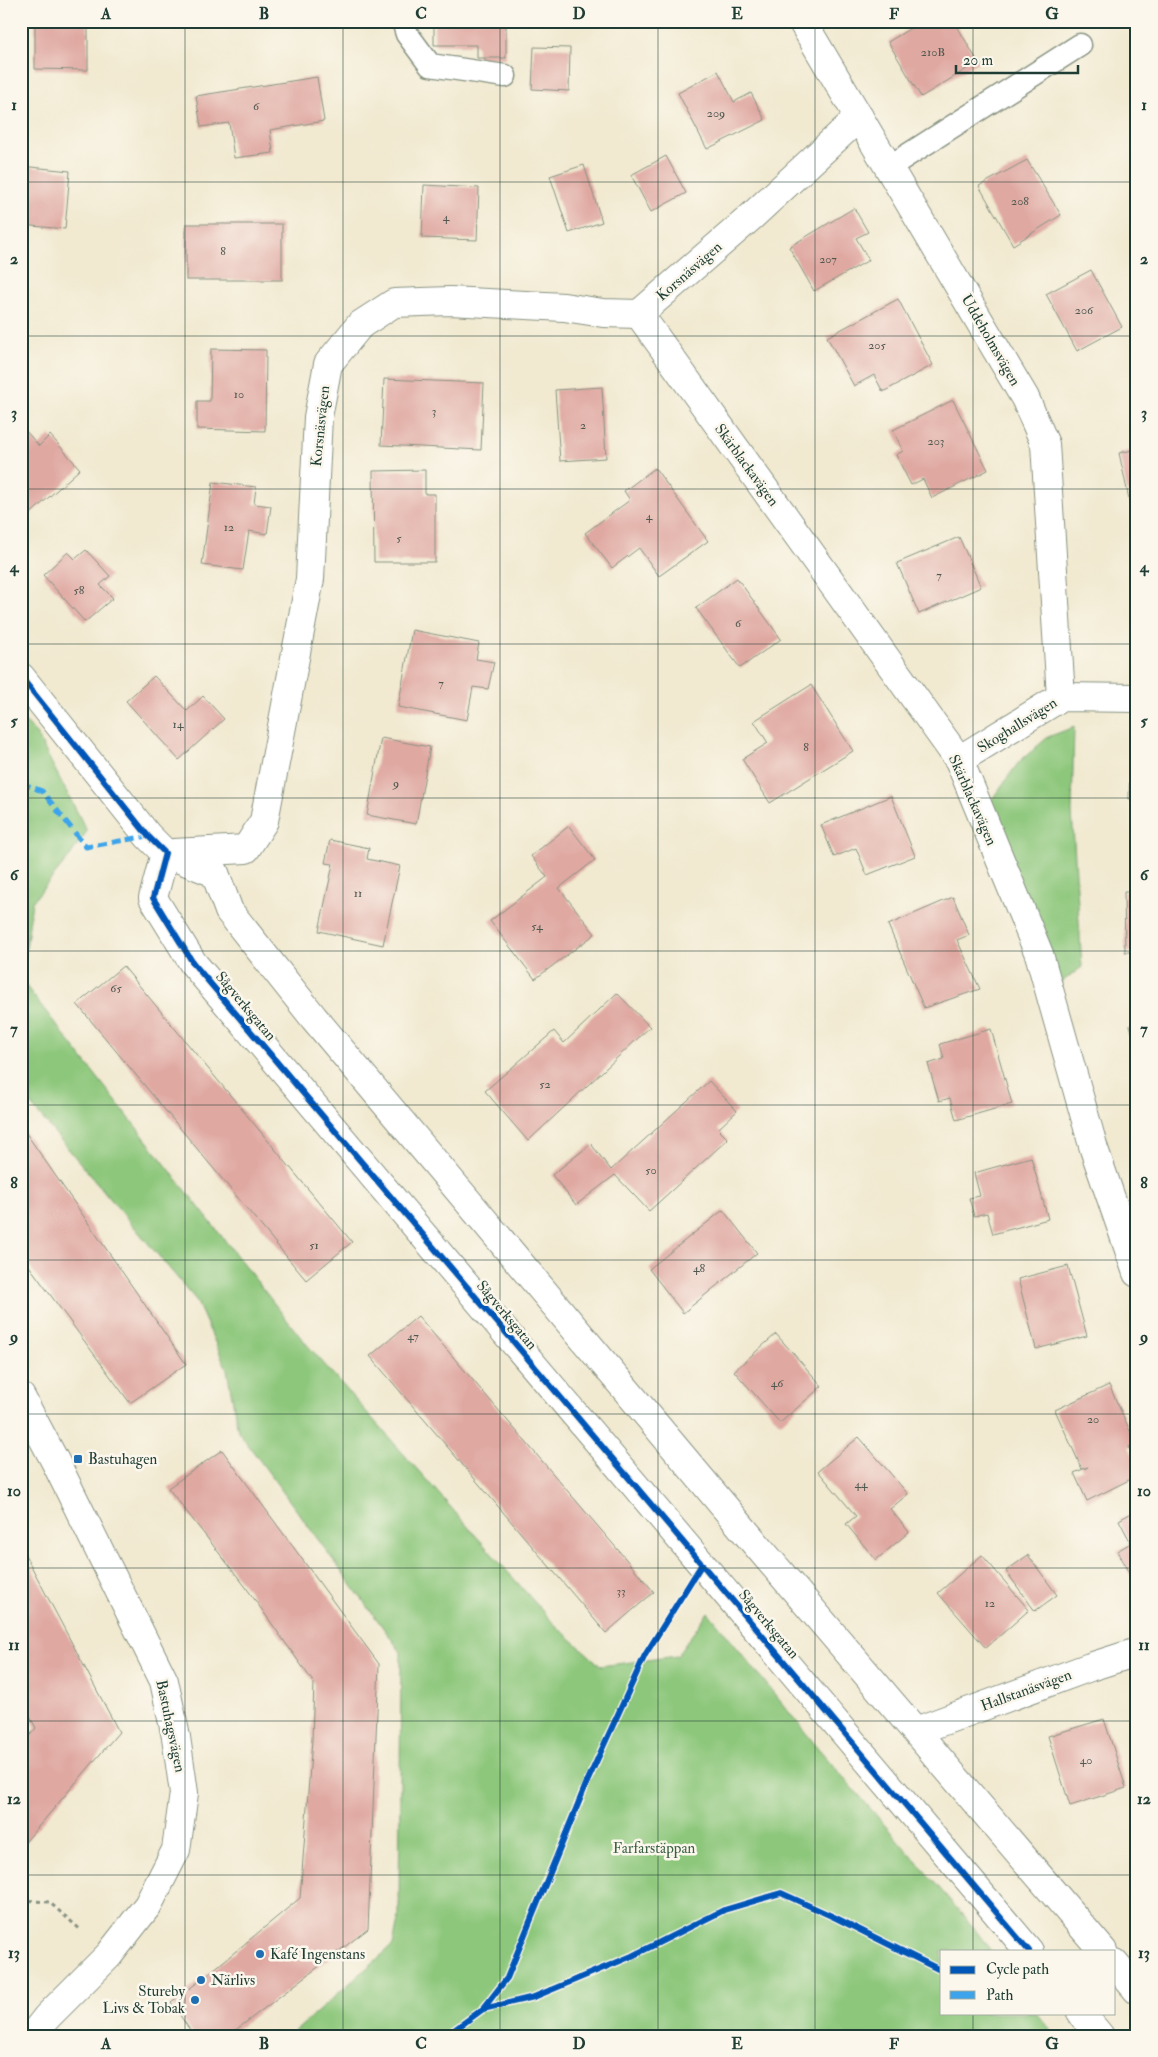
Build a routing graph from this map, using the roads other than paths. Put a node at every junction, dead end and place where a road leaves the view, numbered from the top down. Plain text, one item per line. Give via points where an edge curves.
1 (403, 21) edge
2 (802, 21) edge
3 (1080, 46) dead end
4 (505, 76) dead end
5 (858, 117) junction
6 (889, 167) junction
7 (639, 314) junction
8 (21, 678) edge
9 (1061, 697) junction
10 (1137, 698) edge
11 (959, 760) junction
12 (165, 854) junction
13 (1137, 1273) edge
14 (21, 1397) edge
15 (1137, 1652) edge
16 (916, 1731) junction
17 (1028, 1950) edge
18 (1102, 1950) edge
19 (1116, 1966) edge
20 (1137, 1990) edge
21 (1083, 2014) edge
22 (32, 2036) edge
23 (1100, 2036) edge

1 - 4 lane via 407,34 430,65
2 - 5 street, Uddeholmsvägen
3 - 6 lane
5 - 6 street, Uddeholmsvägen
5 - 7 street, Korsnäsvägen via 751,217
6 - 9 street, Uddeholmsvägen via 1025,398 1045,444
7 - 11 street, Skärblackavägen
7 - 12 street, Korsnäsvägen via 450,301 394,303 360,325 328,364 318,417 310,579 264,821 246,849
8 - 12 street
9 - 10 street, Skoghallsvägen
9 - 11 street, Skoghallsvägen
11 - 13 street, Skärblackavägen via 1038,954 1094,1149
12 - 16 street via 215,873 229,911 314,1018
12 - 17 street, Sågverksgatan via 153,898 193,963
14 - 22 street, Bastuhagsvägen via 164,1681 184,1793 176,1850 148,1905 109,1955
15 - 16 street, Hallstanäsvägen
16 - 18 street
19 - 20 street
21 - 23 street

